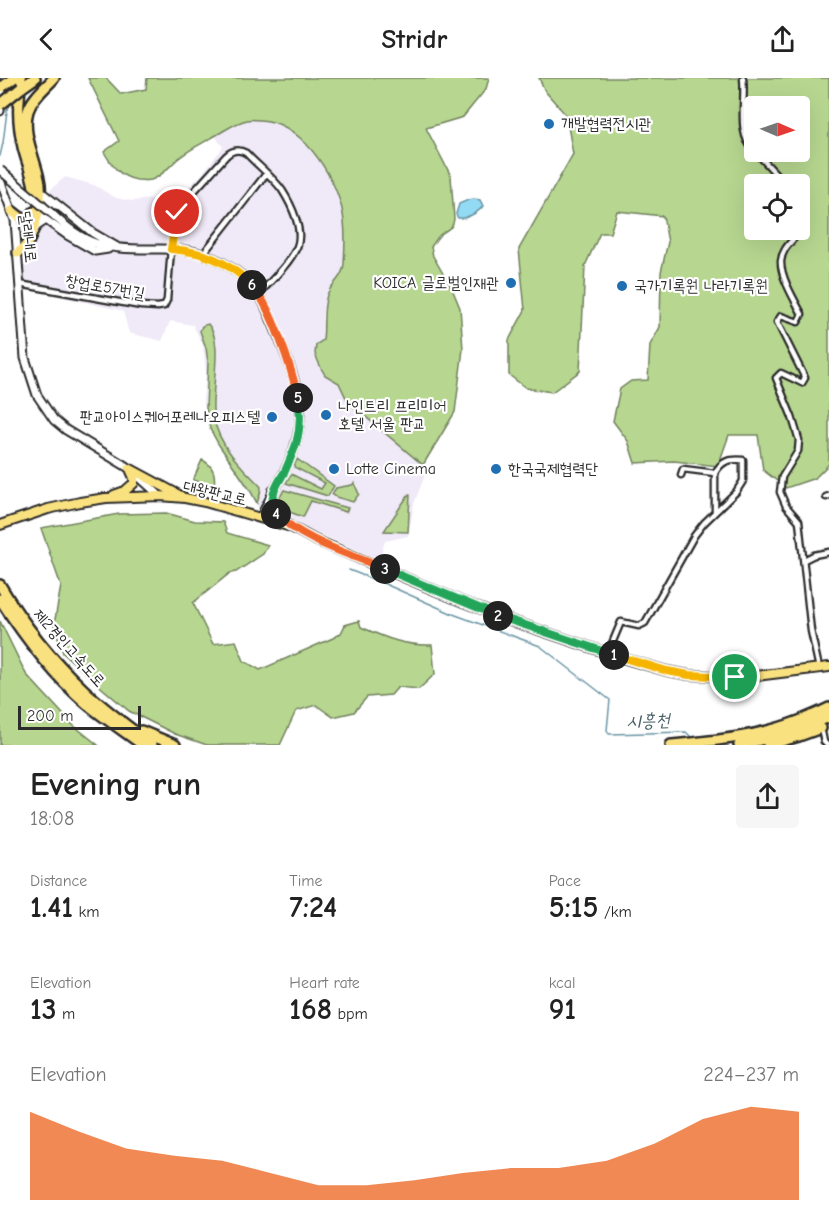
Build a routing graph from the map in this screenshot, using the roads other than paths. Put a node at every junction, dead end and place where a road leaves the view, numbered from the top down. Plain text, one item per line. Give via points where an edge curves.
1 (14, 78) edge
2 (21, 78) edge
3 (35, 78) edge
4 (54, 78) edge
5 (743, 78) edge
6 (3, 84) edge
7 (0, 105) edge
8 (0, 111) edge
9 (744, 129) edge
10 (26, 143) junction
11 (765, 162) edge
12 (0, 170) edge
13 (266, 174) junction
14 (776, 174) edge
15 (0, 180) edge
16 (40, 191) junction
17 (57, 205) junction
18 (12, 211) junction
19 (34, 212) junction
20 (46, 220) junction
21 (31, 237) junction
22 (792, 240) edge
23 (119, 248) junction
24 (171, 249) junction
25 (18, 253) junction
26 (203, 254) junction
27 (19, 284) junction
28 (259, 294) junction
29 (129, 468) junction
30 (715, 472) junction
31 (681, 475) dead end
32 (273, 491) junction
33 (160, 496) junction
34 (106, 498) junction
35 (185, 498) junction
36 (715, 511) junction
37 (261, 517) junction
38 (0, 525) edge
39 (291, 527) junction
40 (829, 552) edge
41 (804, 560) junction
42 (0, 585) edge
43 (3, 597) edge
44 (608, 653) junction
45 (819, 668) junction
46 (829, 668) edge
47 (829, 708) edge
48 (98, 712) junction
49 (112, 713) junction
50 (829, 717) edge
51 (825, 727) edge
52 (824, 744) edge
53 (131, 745) edge
54 (142, 745) edge
55 (152, 745) edge
56 (175, 745) edge
57 (670, 745) edge
58 (739, 745) edge
59 (768, 745) edge

1 - 6 highway, bridge
2 - 10 highway via 17,114
3 - 7 highway, bridge
4 - 10 highway via 30,105
5 - 9 street
6 - 8 street
10 - 16 highway
10 - 19 highway
11 - 14 street
12 - 23 street, bridge via 67,227 98,245
13 - 24 street via 244,152 229,153 178,208
13 - 26 street
13 - 28 street via 288,202 299,239 294,252
15 - 18 street, 달래내로
16 - 17 street
16 - 21 highway
17 - 20 street via 45,208
17 - 23 street
18 - 19 highway via 25,219
18 - 25 street, 달래내로
19 - 25 highway
20 - 21 street
20 - 23 street via 95,251
21 - 25 highway
22 - 41 street via 781,260 802,314 798,322 781,316 777,322 805,378 802,383 781,373 776,378 799,440 798,451 782,477 780,492 798,521
23 - 24 street
24 - 26 street
24 - 27 street, 창업로57번길 via 167,300 162,307
25 - 27 street, 달래내로
26 - 28 street via 225,263
27 - 29 street, 달래내로 via 25,358 37,395 66,430
28 - 32 street via 292,375 300,410 295,447
29 - 33 street, 달래내로
29 - 34 main road via 134,483
29 - 35 main road
30 - 31 street via 683,469
30 - 36 street
30 - 36 street via 726,461 743,460 743,481
32 - 37 street
32 - 39 main road via 275,513
33 - 34 main road, 대왕판교로
33 - 35 main road, 대왕판교로
34 - 38 main road, 대왕판교로 via 48,509
35 - 37 main road, 대왕판교로
36 - 44 street via 694,536 645,623 639,626 621,622
37 - 39 main road, 대왕판교로
39 - 44 main road, 대왕판교로 via 463,602
40 - 41 street
41 - 45 street
42 - 43 highway, 제2경인고속도로
43 - 48 highway, 제2경인고속도로 via 46,663
43 - 49 highway, 제2경인고속도로 via 45,649
44 - 45 main road, 대왕판교로 via 667,671 712,676 756,676
45 - 46 main road, 대왕판교로
47 - 57 highway via 758,733
48 - 53 highway
48 - 54 highway, 제2경인고속도로
49 - 55 highway, 제2경인고속도로
49 - 56 highway
50 - 58 highway via 798,730
51 - 52 street
51 - 59 highway

